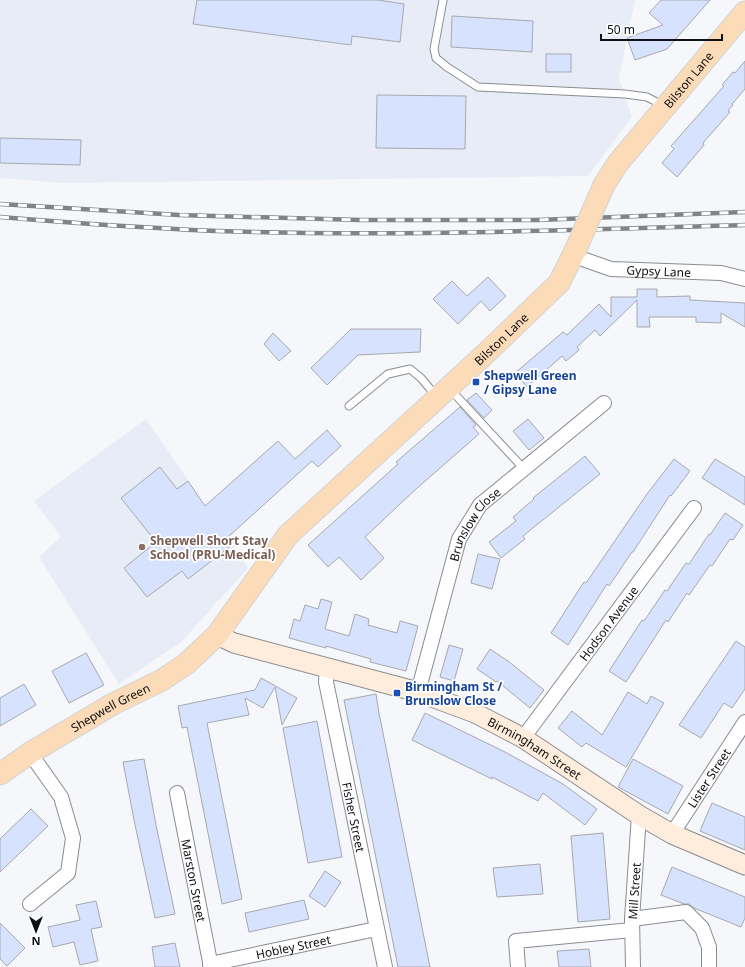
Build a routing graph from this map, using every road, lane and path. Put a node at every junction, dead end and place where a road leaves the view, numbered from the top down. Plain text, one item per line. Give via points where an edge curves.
1 (443, 0) edge
2 (745, 12) edge
3 (666, 107) junction
4 (575, 253) junction
5 (745, 279) edge
6 (443, 393) junction
7 (604, 403) dead end
8 (349, 406) dead end
9 (524, 469) junction
10 (694, 508) dead end
11 (217, 635) junction
12 (327, 668) junction
13 (418, 692) junction
14 (745, 722) edge
15 (523, 738) junction
16 (30, 753) junction
17 (0, 774) edge
18 (177, 793) dead end
19 (639, 815) junction
20 (672, 834) junction
21 (745, 865) edge
22 (30, 904) dead end
23 (632, 924) junction
24 (376, 929) junction
25 (211, 965) edge
26 (385, 967) edge
27 (518, 967) edge
28 (633, 967) edge
29 (709, 967) edge

1 - 3 lane via 434,49 436,58 478,87 625,94 647,97
2 - 3 main road, Bilston Lane
3 - 4 main road, Bilston Lane, bridge via 618,164 604,186
4 - 5 street, Gypsy Lane via 611,269 721,273
4 - 6 main road, Bilston Lane via 559,283
6 - 8 lane via 410,369 388,374
6 - 9 lane
6 - 11 main road, Bilston Lane via 288,535
7 - 9 street, Brunslow Close
9 - 13 street, Brunslow Close via 480,505 459,539
10 - 15 street, Hodson Avenue
11 - 12 street, Birmingham Street via 234,643
11 - 16 main road, Shepwell Green via 186,664 162,680 114,704
12 - 13 street, Birmingham Street
12 - 24 street, Fisher Street via 326,682
13 - 15 street, Birmingham Street via 475,713
14 - 20 street, Lister Street
15 - 19 street, Birmingham Street
16 - 17 main road, Shepwell Green
16 - 22 street via 61,797 73,838 68,873
18 - 25 street, Marston Street
19 - 20 street, Birmingham Street
19 - 23 street, Mill Street
20 - 21 street, Birmingham Street
23 - 27 street via 516,942
23 - 28 street, Mill Street
23 - 29 street via 686,912 702,928 709,947
24 - 25 street, Hobley Street
24 - 26 street, Fisher Street

